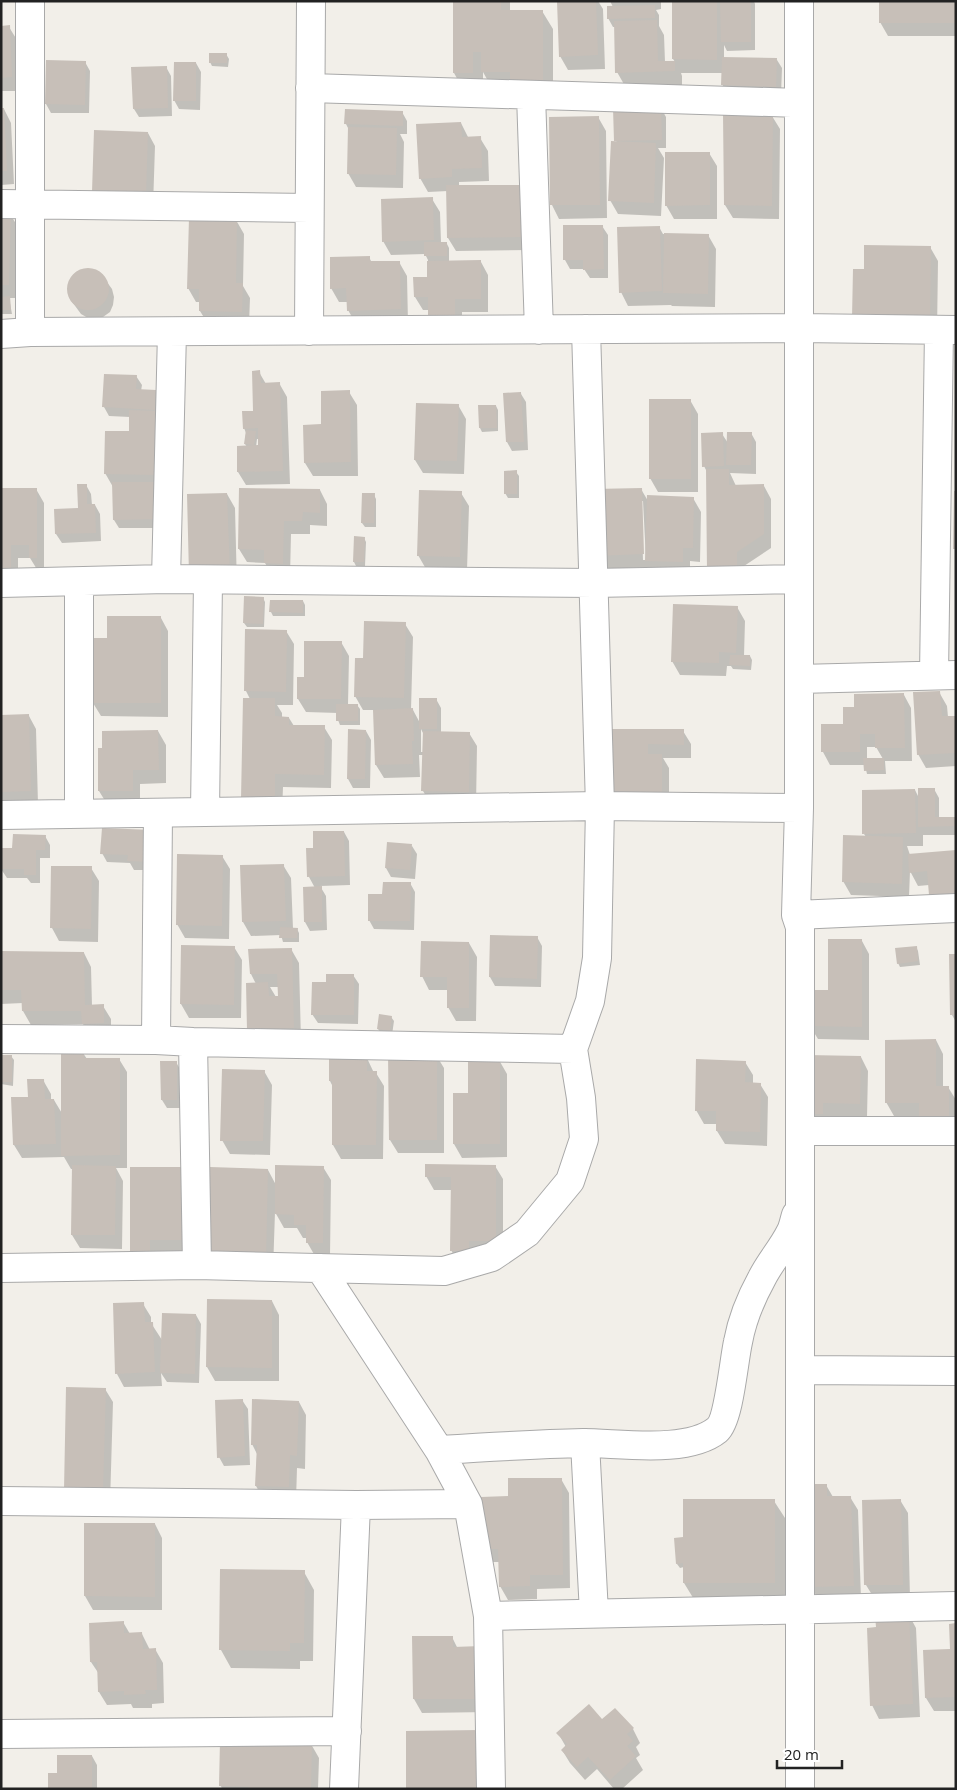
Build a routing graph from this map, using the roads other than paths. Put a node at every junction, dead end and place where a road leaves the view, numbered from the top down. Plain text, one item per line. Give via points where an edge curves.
1 (30, 1) edge
2 (311, 1) edge
3 (799, 1) edge
4 (310, 88) junction
5 (531, 95) junction
6 (799, 104) junction
7 (1, 204) edge
8 (30, 204) junction
9 (309, 208) junction
10 (799, 328) junction
11 (586, 329) junction
12 (540, 330) junction
13 (948, 330) edge
14 (309, 331) junction
15 (30, 332) junction
16 (172, 332) junction
17 (1, 334) edge
18 (946, 563) edge
19 (166, 579) junction
20 (208, 580) junction
21 (799, 580) junction
22 (1, 582) edge
23 (79, 582) junction
24 (593, 583) junction
25 (945, 675) edge
26 (799, 679) junction
27 (600, 806) junction
28 (799, 808) junction
29 (205, 812) junction
30 (158, 813) junction
31 (79, 814) junction
32 (1, 815) edge
33 (956, 908) edge
34 (796, 915) junction
35 (1, 1039) edge
36 (156, 1040) junction
37 (194, 1042) junction
38 (573, 1049) junction
39 (800, 1131) junction
40 (956, 1131) edge
41 (800, 1204) junction
42 (197, 1265) junction
43 (1, 1268) edge
44 (320, 1268) junction
45 (800, 1370) junction
46 (956, 1371) edge
47 (585, 1443) junction
48 (439, 1450) junction
49 (1, 1502) edge
50 (468, 1504) junction
51 (356, 1505) junction
52 (956, 1606) edge
53 (800, 1609) junction
54 (594, 1613) junction
55 (488, 1616) junction
56 (347, 1731) junction
57 (1, 1734) edge
58 (344, 1789) edge
59 (491, 1789) edge
60 (800, 1789) edge

1 - 8 street
2 - 4 street
3 - 6 street
4 - 5 street
4 - 9 street
5 - 6 street
5 - 12 street
6 - 10 street
7 - 8 street
8 - 9 street
8 - 15 street
9 - 14 street
10 - 11 street
10 - 13 street
10 - 21 street
11 - 12 street
11 - 24 street
12 - 14 street
13 - 18 street
14 - 16 street
15 - 16 street
15 - 17 street
16 - 19 street
18 - 25 street
19 - 20 street
19 - 23 street
20 - 24 street
20 - 29 street
21 - 24 street
21 - 26 street
22 - 23 street
23 - 31 street
24 - 27 street
25 - 26 street
26 - 28 street
27 - 28 street
27 - 29 street
27 - 38 street via 596,958 590,1001
28 - 34 street
29 - 30 street
30 - 31 street
30 - 36 street
31 - 32 street
33 - 34 street
34 - 39 street via 800,927
35 - 36 street
36 - 37 street
37 - 38 street
37 - 42 street
38 - 44 street via 584,1139 570,1181 527,1232 492,1258 444,1271
39 - 40 street
39 - 41 street
41 - 45 street
41 - 47 street via 790,1232 762,1277 745,1314 726,1412 719,1429 704,1437 656,1445
42 - 43 street
42 - 44 street
44 - 48 street
45 - 46 street
45 - 53 street
47 - 48 street
47 - 54 street
48 - 50 street
49 - 51 street
50 - 51 street
50 - 55 street
51 - 56 street
52 - 53 street
53 - 54 street
53 - 60 street
54 - 55 street
55 - 59 street
56 - 57 street
56 - 58 street

